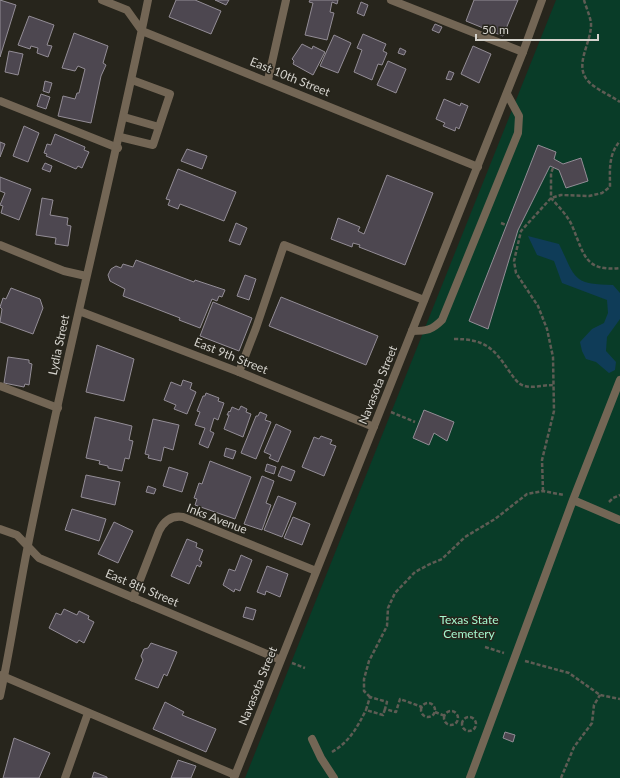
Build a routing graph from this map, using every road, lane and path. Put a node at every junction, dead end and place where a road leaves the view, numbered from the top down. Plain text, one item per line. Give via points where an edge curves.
1 (102, 0) edge
2 (148, 0) edge
3 (286, 0) edge
4 (391, 0) edge
5 (542, 0) edge
6 (584, 0) edge
7 (142, 31) junction
8 (523, 52) junction
9 (132, 80) junction
10 (268, 80) junction
11 (507, 94) junction
12 (0, 101) edge
13 (620, 102) edge
14 (124, 117) junction
15 (159, 127) junction
16 (120, 137) junction
17 (620, 141) edge
18 (118, 148) junction
19 (478, 167) junction
20 (553, 168) dead end
21 (551, 198) junction
22 (501, 223) dead end
23 (506, 225) dead end
24 (0, 245) edge
25 (620, 268) edge
26 (86, 276) junction
27 (424, 300) junction
28 (79, 311) junction
29 (412, 331) junction
30 (454, 339) dead end
31 (239, 372) junction
32 (620, 380) edge
33 (553, 385) junction
34 (0, 386) edge
35 (58, 408) junction
36 (382, 408) junction
37 (415, 422) dead end
38 (374, 427) junction
39 (543, 490) junction
40 (573, 500) junction
41 (620, 520) edge
42 (0, 528) edge
43 (28, 545) junction
44 (316, 571) junction
45 (133, 598) junction
46 (486, 647) dead end
47 (515, 657) junction
48 (284, 660) junction
49 (305, 668) dead end
50 (2, 677) edge
51 (600, 695) junction
52 (0, 696) edge
53 (370, 697) junction
54 (620, 699) edge
55 (422, 707) junction
56 (385, 709) junction
57 (366, 710) junction
58 (435, 712) junction
59 (88, 714) junction
60 (444, 716) junction
61 (460, 721) junction
62 (312, 739) dead end
63 (321, 758) junction
64 (234, 777) edge
65 (65, 778) edge
66 (334, 778) edge
67 (470, 778) edge
68 (561, 778) edge

1 - 7 street via 127,10
2 - 7 street, Lydia Street
3 - 10 street
4 - 8 street
5 - 8 street, Navasota Street
6 - 13 path via 591,22 591,32 583,59 584,75 591,84
7 - 9 street, Lydia Street
7 - 10 street, East 10th Street
8 - 11 street, Navasota Street
9 - 14 street, Lydia Street
9 - 15 street via 170,94
10 - 19 street, East 10th Street
11 - 19 street, Navasota Street
11 - 29 street via 519,116 518,133 442,320 427,332
12 - 18 street
14 - 15 street
14 - 16 street, Lydia Street
15 - 16 street via 153,145
16 - 18 street, Lydia Street
17 - 21 path via 610,161 610,187 602,193 589,196 561,195
18 - 26 street, Lydia Street
19 - 27 street, Navasota Street
20 - 21 path
21 - 25 path via 569,221 587,260 598,266
21 - 33 path via 520,230 514,261 516,273 538,306 547,329 553,357
22 - 23 path
24 - 26 street via 64,271
26 - 28 street, Lydia Street
27 - 29 street, Navasota Street
27 - 31 street via 284,246
28 - 31 street, East 9th Street
28 - 35 street, Lydia Street
29 - 36 street, Navasota Street
30 - 33 path via 472,339 488,346 496,352 516,381 522,385
31 - 38 street, East 9th Street
32 - 40 street
33 - 39 path via 554,411 542,460
34 - 35 street
35 - 43 street, Lydia Street
36 - 37 path
36 - 38 street, Navasota Street
38 - 44 street, Navasota Street
39 - 40 path via 562,494
39 - 53 path via 527,494 495,519 465,537 442,559 415,572 395,593 388,608 387,626 369,662 364,679 364,691
40 - 41 street
40 - 47 street
42 - 43 street, East 8th Street via 17,535
43 - 45 street, East 8th Street via 39,558
43 - 50 street, Lydia Street
44 - 45 street, Inks Avenue via 183,518 174,517 165,521 159,531
44 - 48 street, Navasota Street
45 - 48 street, East 8th Street
46 - 47 path
47 - 51 path via 569,673
47 - 67 street
48 - 49 path
48 - 64 street, Navasota Street
50 - 52 street, Lydia Street
50 - 59 street
51 - 54 path
51 - 68 path via 594,705 592,723 574,747
53 - 56 path via 387,702
53 - 57 path
55 - 56 path via 400,700 396,712
55 - 58 path via 421,711 426,716
55 - 58 path via 427,702 431,703
56 - 57 path via 383,715
57 - 63 path via 356,730 340,747
58 - 60 path
59 - 64 street
59 - 65 street
60 - 61 path via 449,725
60 - 61 path via 447,712 454,711
61 - 61 path via 467,717 471,718 476,723 475,727 470,732 466,731
62 - 63 street
63 - 66 street

